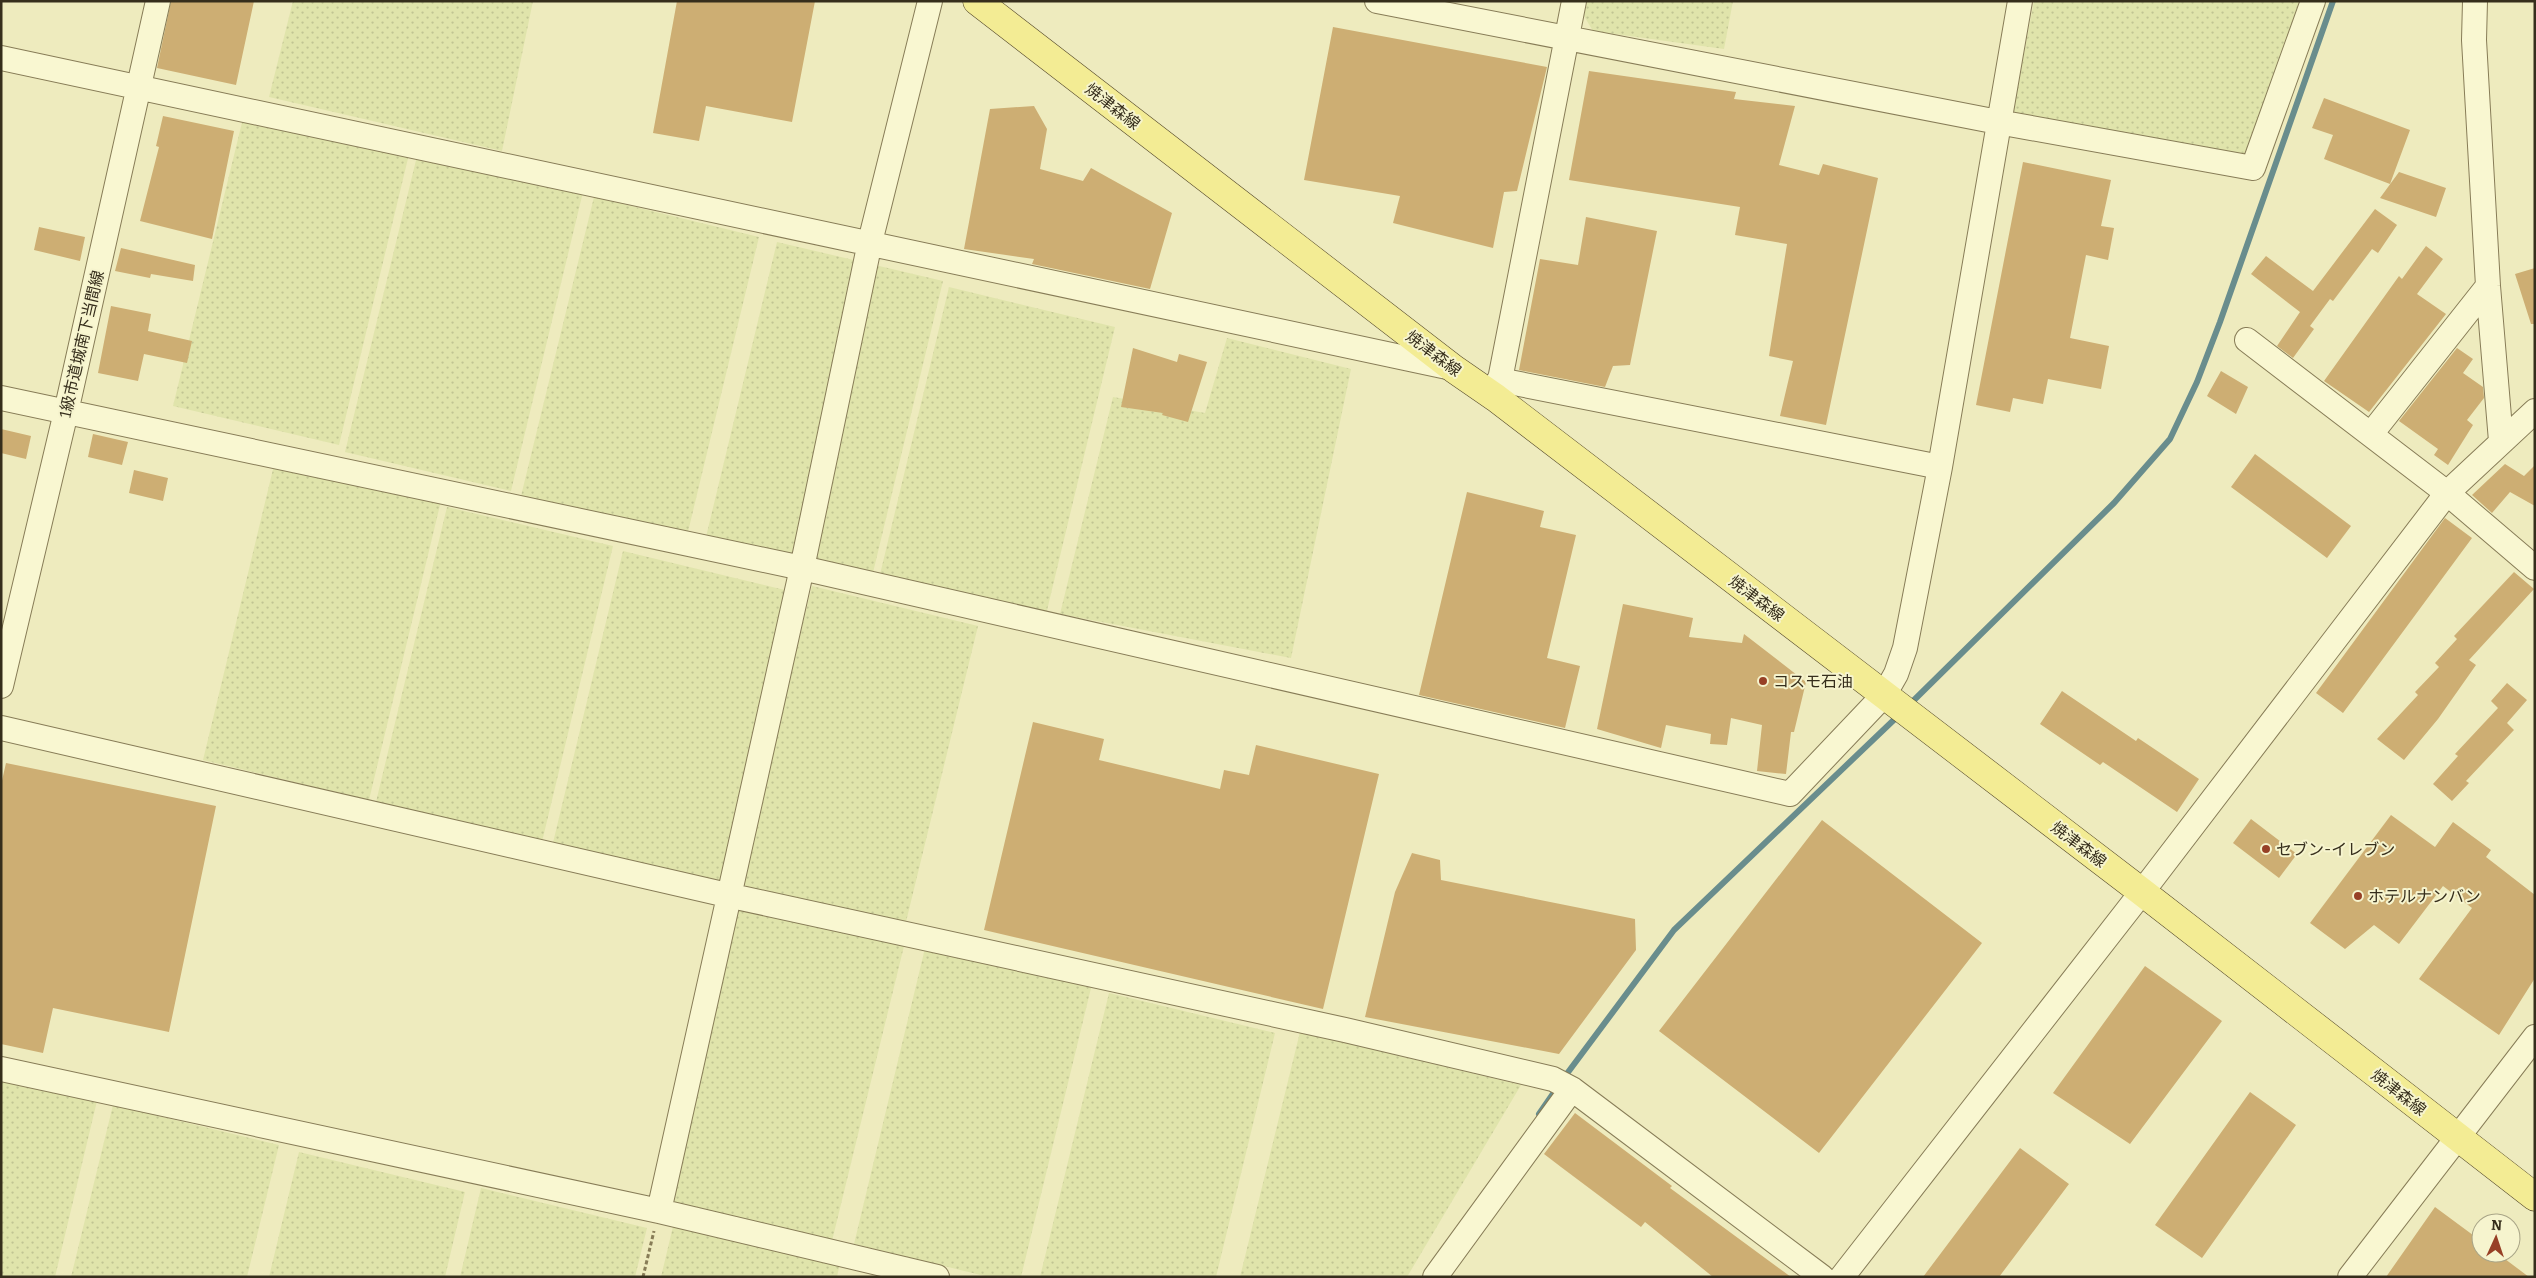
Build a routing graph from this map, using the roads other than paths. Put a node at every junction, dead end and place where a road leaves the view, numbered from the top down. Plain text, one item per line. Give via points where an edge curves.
1 (158, 1) edge
2 (930, 1) edge
3 (977, 1) edge
4 (1377, 1) edge
5 (1574, 1) edge
6 (2020, 1) edge
7 (2314, 1) edge
8 (2475, 1) edge
9 (1567, 38) junction
10 (1, 58) edge
11 (139, 86) junction
12 (1998, 122) junction
13 (870, 242) junction
14 (2488, 286) junction
15 (2247, 340) dead end
16 (1454, 369) junction
17 (1498, 389) junction
18 (1, 398) edge
19 (2535, 410) edge
20 (66, 412) junction
21 (2371, 434) junction
22 (2501, 441) junction
23 (1940, 467) junction
24 (2447, 493) junction
25 (802, 568) junction
26 (2535, 568) edge
27 (1, 686) edge
28 (1884, 695) junction
29 (1, 728) edge
30 (2142, 892) junction
31 (727, 895) junction
32 (2535, 1037) edge
33 (1, 1069) edge
34 (1562, 1084) junction
35 (2457, 1137) junction
36 (2535, 1197) edge
37 (658, 1211) junction
38 (937, 1277) edge
39 (1434, 1277) edge
40 (1822, 1277) edge
41 (1842, 1277) edge
42 (2350, 1277) edge

1 - 11 street, 1級市道城南下当間線
2 - 13 street
3 - 16 main road, 焼津森線
4 - 9 street
5 - 9 street
6 - 12 street
7 - 12 street via 2253,168
8 - 14 street via 2474,40
9 - 12 street
9 - 17 street
10 - 11 street
11 - 13 street
11 - 20 street, 1級市道城南下当間線
12 - 23 street
13 - 16 street
13 - 25 street
14 - 21 street
14 - 22 street
15 - 21 street
16 - 17 main road, 焼津森線
17 - 23 street
17 - 28 main road, 焼津森線
18 - 20 street
19 - 22 street
20 - 25 street
20 - 27 street, 1級市道城南下当間線
21 - 24 street
22 - 24 street
23 - 28 street via 1905,648
24 - 26 street
24 - 30 street
25 - 28 street via 1790,794
25 - 31 street
28 - 30 main road, 焼津森線
29 - 31 street
30 - 35 main road, 焼津森線
30 - 41 street
31 - 34 street via 1345,1030
31 - 37 street
32 - 35 street
33 - 37 street
34 - 39 street
34 - 40 street
35 - 36 main road, 焼津森線
35 - 42 street
37 - 38 street

